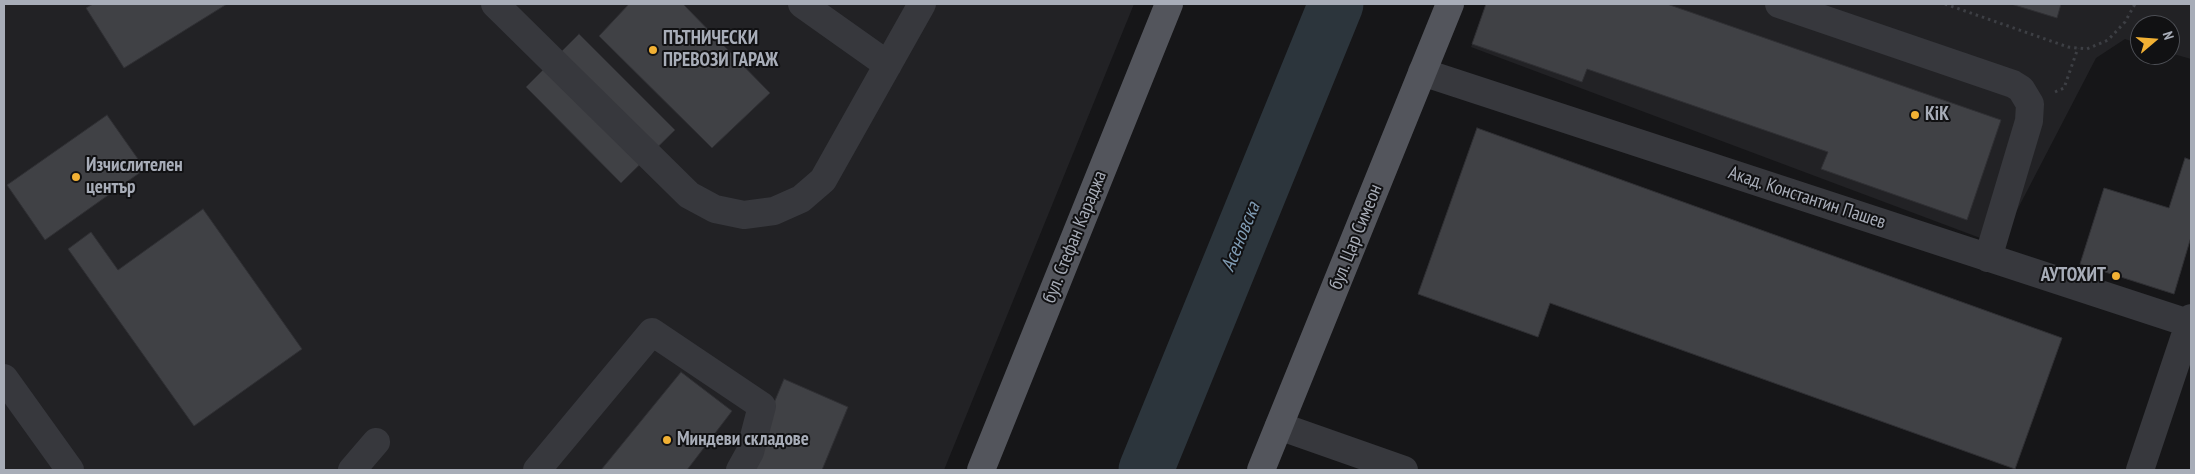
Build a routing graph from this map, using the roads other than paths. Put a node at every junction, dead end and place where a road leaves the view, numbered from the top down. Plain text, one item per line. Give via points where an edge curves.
1 (495, 4) edge
2 (802, 4) edge
3 (922, 4) edge
4 (1169, 4) edge
5 (1450, 4) edge
6 (1780, 4) edge
7 (888, 65) junction
8 (1422, 72) junction
9 (1988, 258) junction
10 (2190, 322) edge
11 (4, 378) edge
12 (1280, 426) junction
13 (376, 442) dead end
14 (70, 470) edge
15 (352, 470) edge
16 (537, 470) edge
17 (740, 470) edge
18 (981, 470) edge
19 (1262, 470) edge
20 (1404, 470) edge
21 (2140, 470) edge

1 - 7 street via 688,195 715,209 744,214 774,211 801,199 823,180
2 - 7 street
3 - 7 street
4 - 18 main road, бул. Стефан Караджа
5 - 8 main road, бул. Цар Симеон
6 - 9 street via 2021,89 2030,104 2029,121
8 - 9 street, Акад. Константин Пашев
8 - 12 main road, бул. Цар Симеон
9 - 10 street, Акад. Константин Пашев
10 - 21 street
11 - 14 street
12 - 19 main road, бул. Цар Симеон
12 - 20 street
13 - 15 street
16 - 17 street via 652,332 762,406 750,452

